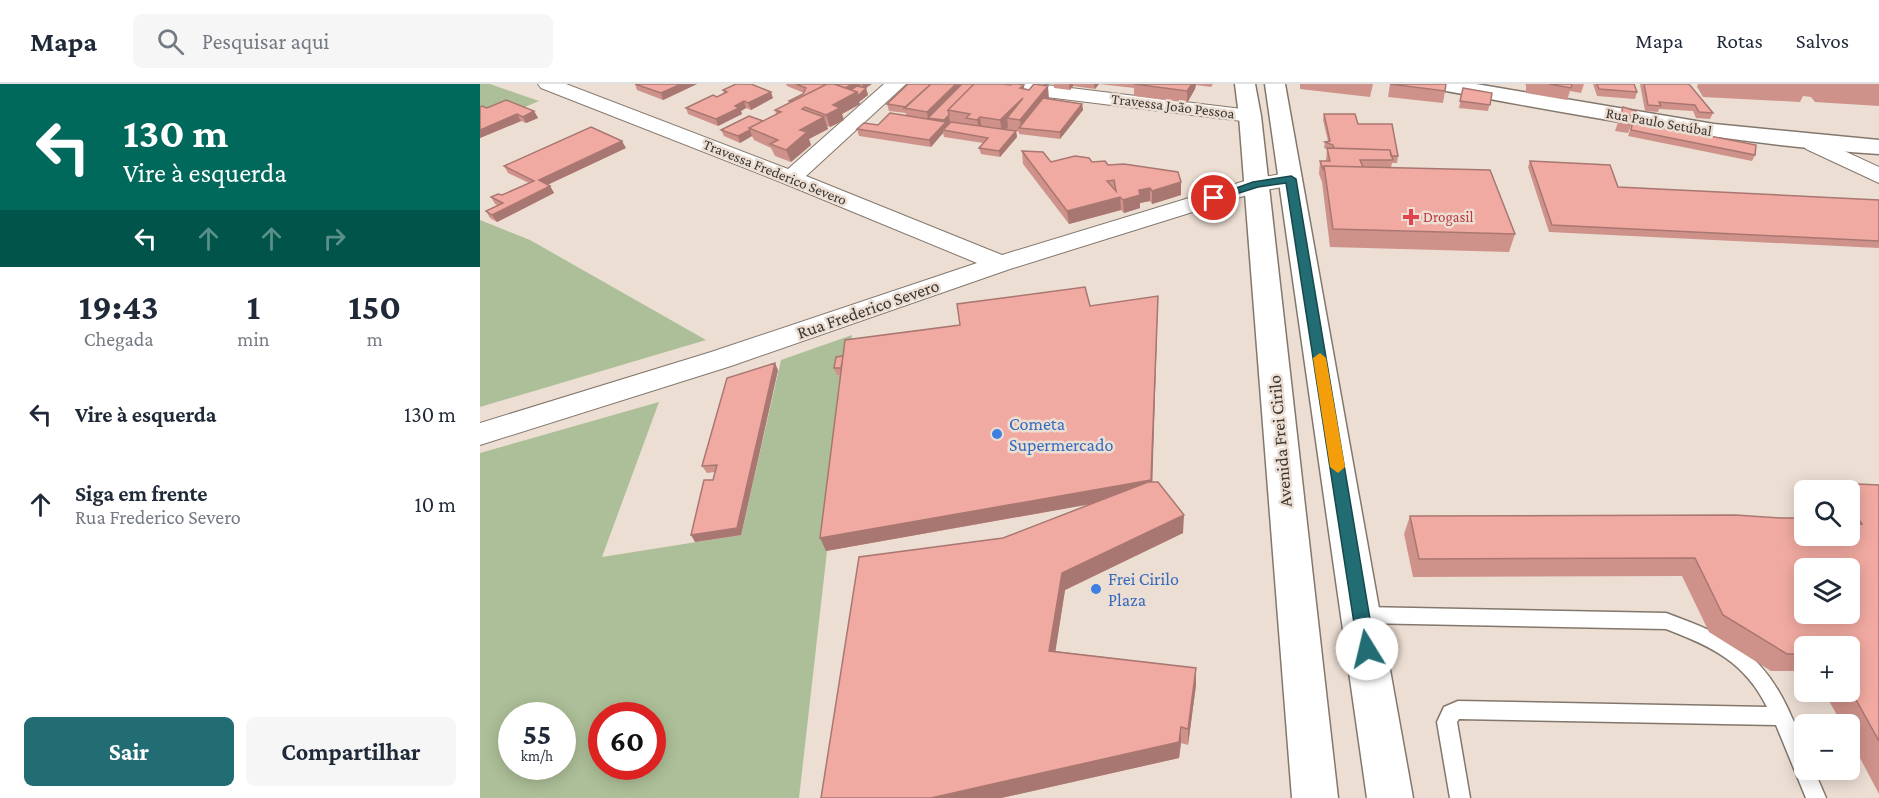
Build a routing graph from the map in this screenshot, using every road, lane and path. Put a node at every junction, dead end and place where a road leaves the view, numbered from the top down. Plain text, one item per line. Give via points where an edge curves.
1 (548, 84) edge
2 (896, 84) edge
3 (989, 84) edge
4 (1245, 84) edge
5 (1275, 84) edge
6 (1440, 84) edge
7 (1250, 116) junction
8 (1814, 144) junction
9 (1879, 147) edge
10 (1879, 176) edge
11 (791, 178) junction
12 (1291, 179) junction
13 (1256, 184) junction
14 (1001, 264) junction
15 (480, 434) edge
16 (1362, 615) junction
17 (1780, 716) junction
18 (1315, 798) edge
19 (1390, 798) edge
20 (1460, 798) edge
21 (1816, 798) edge

1 - 11 street, Travessa Frederico Severo
2 - 11 street
3 - 7 street, Travessa João Pessoa
4 - 7 main road, Avenida Frei Cirilo
5 - 12 main road
6 - 8 main road, Rua Paulo Setúbal via 1687,128
7 - 13 main road, Avenida Frei Cirilo
8 - 9 main road, Rua Paulo Setúbal
8 - 10 street
11 - 14 street, Travessa Frederico Severo
12 - 13 street, Rua Frederico Severo
12 - 16 main road
13 - 14 street, Rua Frederico Severo
13 - 18 main road, Avenida Frei Cirilo
14 - 15 street, Rua Frederico Severo via 721,359
16 - 17 lane via 1666,621 1697,632 1749,664 1765,683
16 - 19 main road
17 - 20 lane via 1458,710 1451,713 1447,722
17 - 21 lane

